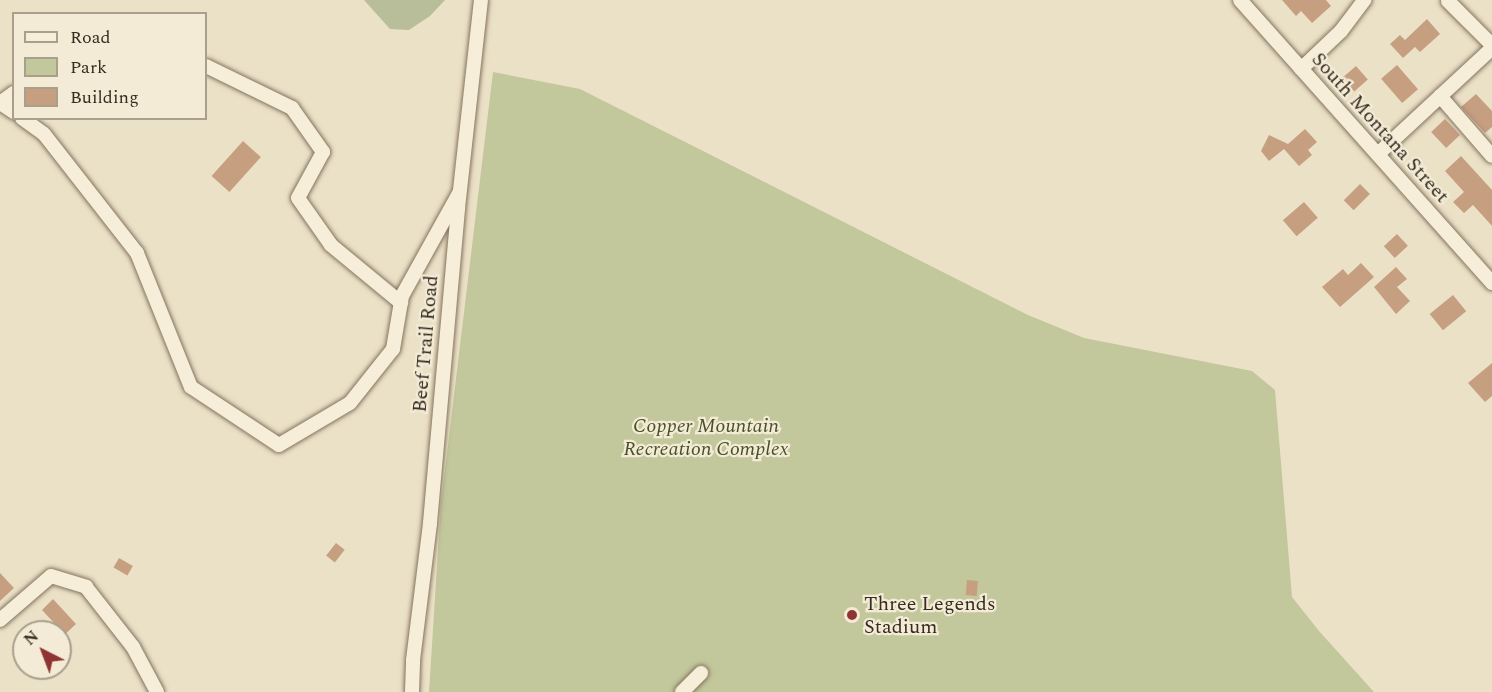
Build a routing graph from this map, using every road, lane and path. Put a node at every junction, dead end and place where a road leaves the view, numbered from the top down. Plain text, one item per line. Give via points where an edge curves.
1 (481, 0) edge
2 (1240, 0) edge
3 (1364, 0) edge
4 (1448, 1) edge
5 (1492, 47) edge
6 (207, 66) edge
7 (1300, 69) junction
8 (1440, 96) junction
9 (25, 120) edge
10 (1378, 154) junction
11 (1492, 156) edge
12 (459, 193) junction
13 (1492, 282) edge
14 (401, 303) junction
15 (0, 620) edge
16 (702, 673) dead end
17 (414, 691) edge
18 (157, 692) edge
19 (682, 692) edge

1 - 12 street, Beef Trail Road
2 - 7 street, South Montana Street
3 - 7 street via 1341,31
4 - 5 street
5 - 8 street
6 - 14 street via 291,108 323,152 298,198 331,245
7 - 10 street, South Montana Street
8 - 10 street
8 - 11 street
9 - 14 street via 44,134 137,252 191,387 279,445 350,403 393,348
10 - 13 street, South Montana Street
12 - 14 street
12 - 17 street, Beef Trail Road via 430,523 413,660
15 - 18 street via 51,576 86,587 133,647
16 - 19 street

